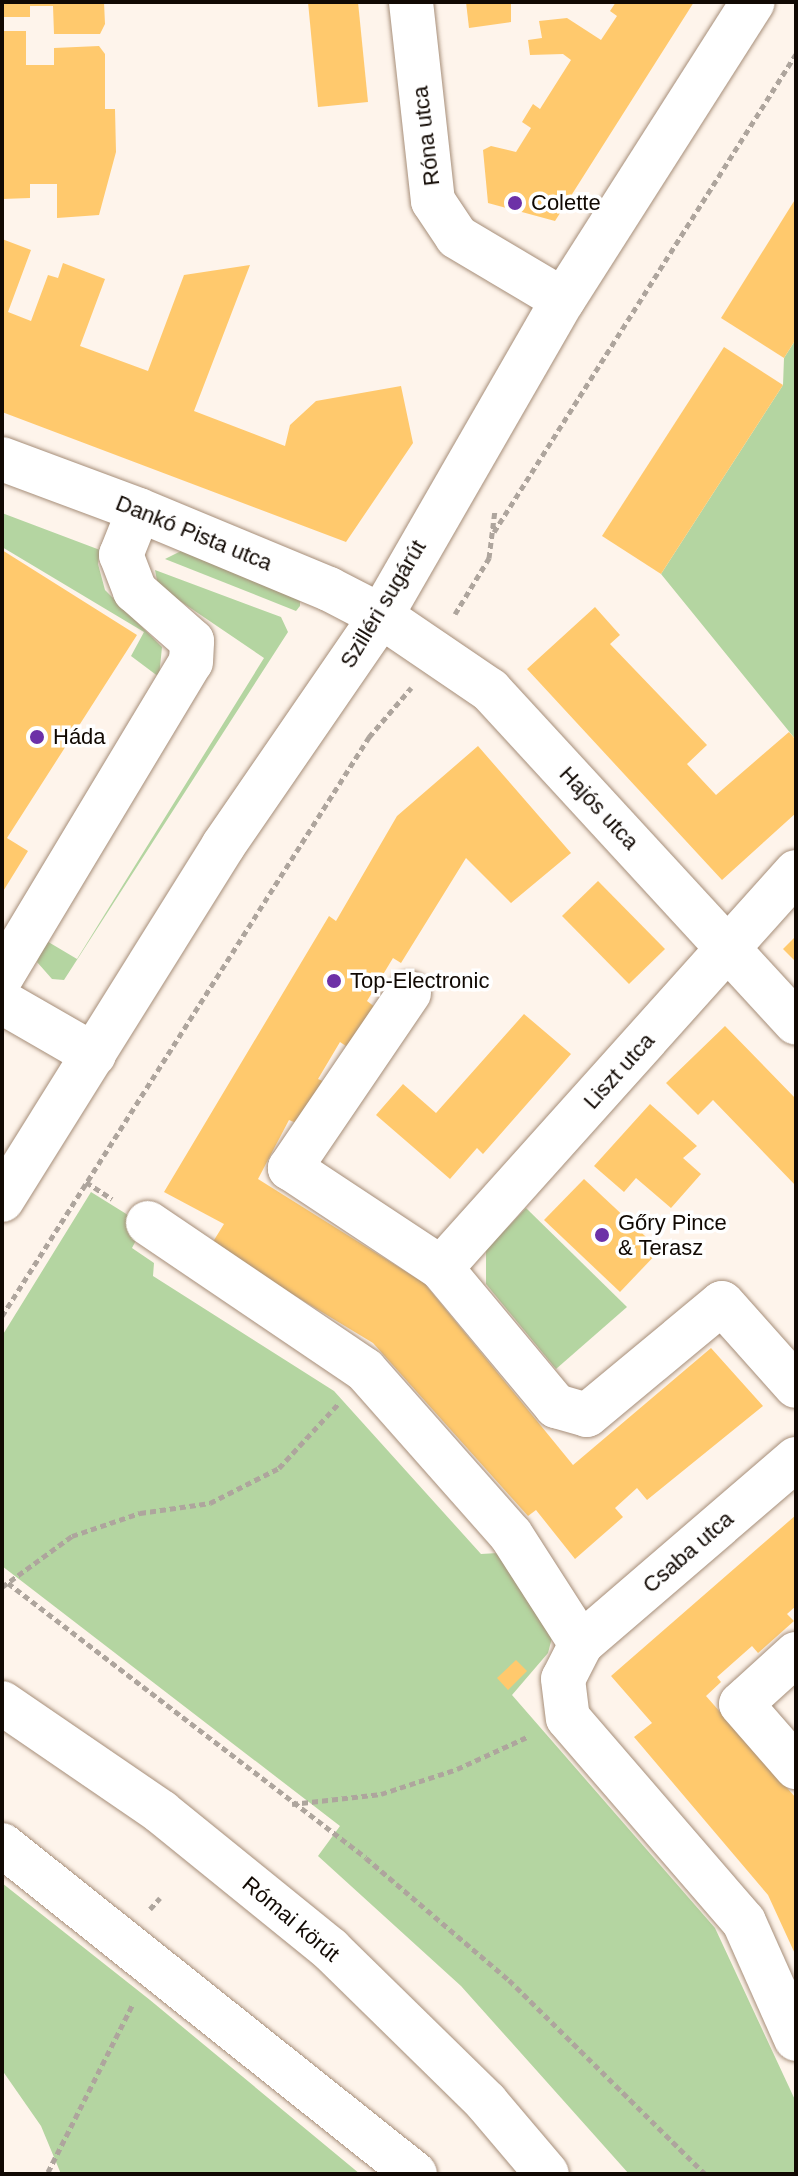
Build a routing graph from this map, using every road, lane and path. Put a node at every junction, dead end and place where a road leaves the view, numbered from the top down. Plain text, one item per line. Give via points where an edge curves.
1 (411, 2) edge
2 (753, 2) edge
3 (796, 54) edge
4 (563, 300) junction
5 (2, 459) edge
6 (139, 510) junction
7 (381, 616) junction
8 (433, 648) junction
9 (796, 872) edge
10 (730, 949) junction
11 (3, 978) edge
12 (409, 993) dead end
13 (796, 1023) edge
14 (94, 1055) junction
15 (2, 1200) edge
16 (148, 1223) dead end
17 (441, 1268) junction
18 (2, 1316) edge
19 (365, 1370) junction
20 (796, 1386) edge
21 (796, 1459) edge
22 (5, 1585) edge
23 (581, 1644) junction
24 (796, 1654) edge
25 (4, 1702) edge
26 (568, 1718) junction
27 (796, 1767) edge
28 (291, 1804) junction
29 (2, 1845) edge
30 (153, 1964) junction
31 (796, 2039) edge
32 (48, 2172) edge
33 (415, 2174) edge
34 (547, 2174) edge
35 (705, 2174) edge

1 - 4 street, Róna utca via 433,201 457,237
2 - 4 street, Szilléri sugárút
3 - 8 path via 494,532 481,575
4 - 7 street, Szilléri sugárút
5 - 6 street, Dankó Pista utca
6 - 7 street, Dankó Pista utca
6 - 11 street via 121,555 135,591 192,641 191,662
7 - 8 street, Hajós utca
7 - 14 street, Szilléri sugárút via 223,846
8 - 10 street, Hajós utca via 490,690
8 - 18 path via 403,702 369,737
9 - 10 street, Liszt utca
10 - 13 street, Hajós utca
10 - 17 street, Liszt utca
11 - 14 street
12 - 17 street via 290,1168
14 - 15 street, Szilléri sugárút
16 - 19 street
17 - 20 street via 556,1406 587,1415 722,1303
19 - 22 path via 279,1468 210,1503 140,1513 72,1536
19 - 23 street via 511,1535
21 - 23 street, Csaba utca
22 - 28 path
23 - 26 street via 563,1679
24 - 27 street via 741,1704
25 - 34 street, Római körút via 161,1812 330,1949 486,2102
26 - 28 path via 457,1769 381,1794
26 - 31 street via 744,1922
28 - 35 path via 366,1858 509,1980
29 - 30 street
30 - 32 path
30 - 33 street

